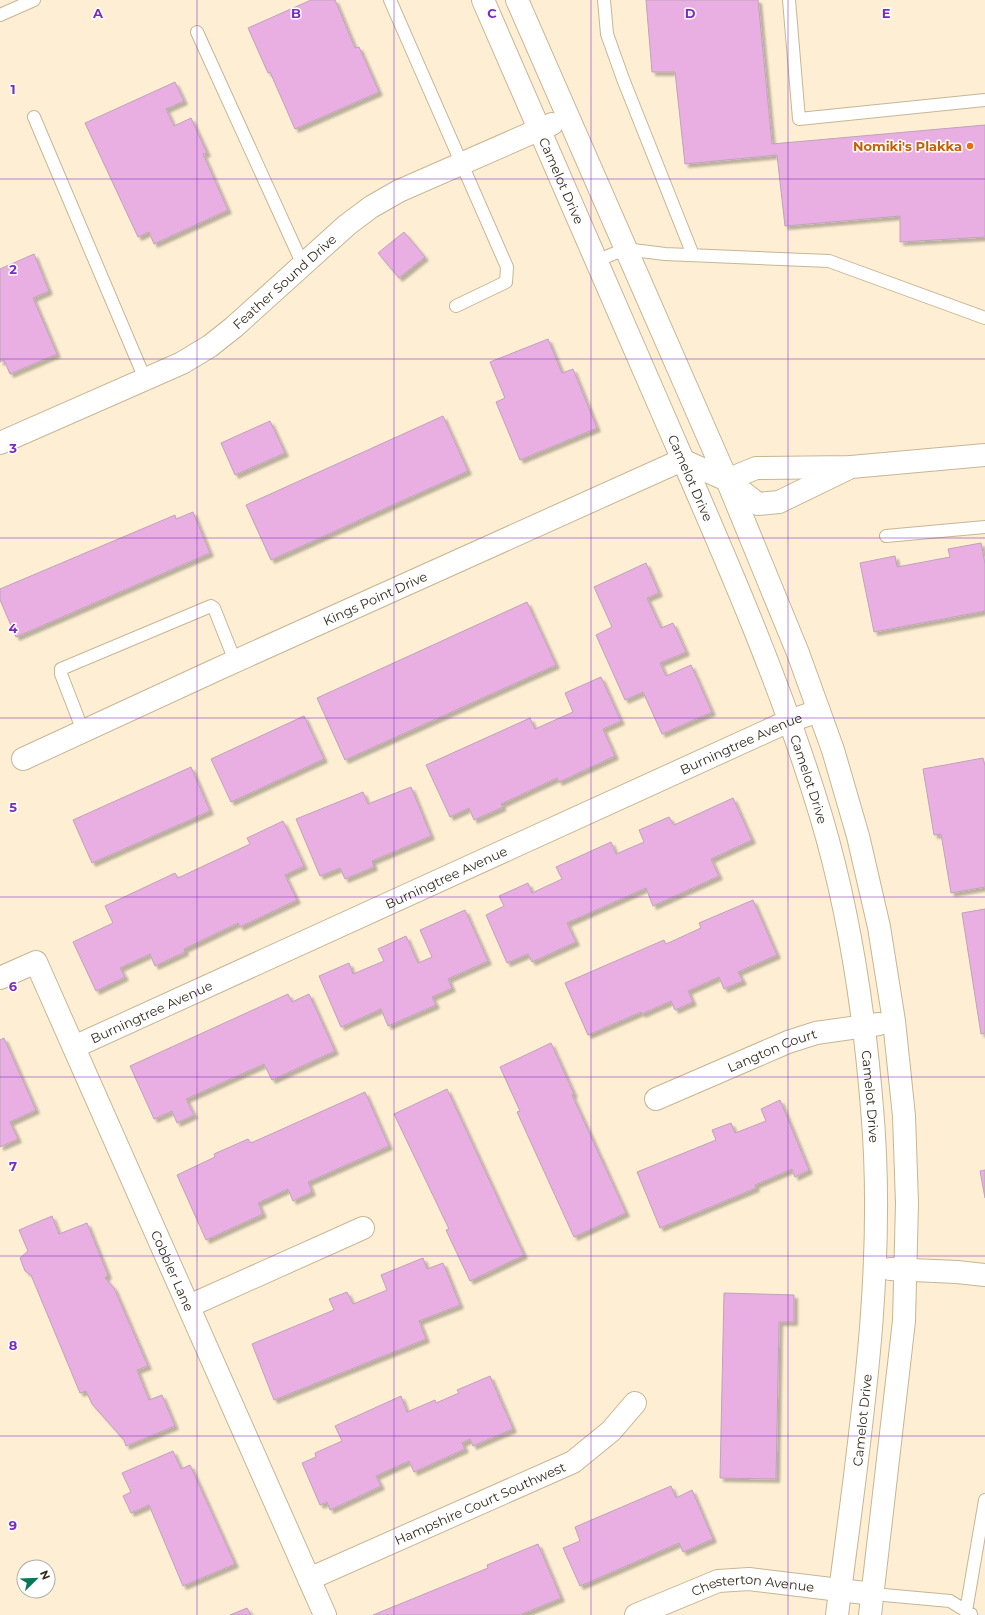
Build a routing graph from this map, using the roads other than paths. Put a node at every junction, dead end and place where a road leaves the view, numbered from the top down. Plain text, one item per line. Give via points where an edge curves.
1 (34, 0) edge
2 (390, 0) edge
3 (483, 0) edge
4 (517, 0) edge
5 (604, 0) edge
6 (789, 0) edge
7 (0, 15) edge
8 (197, 32) dead end
9 (985, 100) edge
10 (34, 117) dead end
11 (568, 117) junction
12 (539, 130) junction
13 (463, 163) junction
14 (625, 249) junction
15 (693, 255) junction
16 (596, 261) junction
17 (303, 265) junction
18 (456, 306) dead end
19 (985, 318) edge
20 (145, 379) junction
21 (0, 443) edge
22 (985, 455) edge
23 (682, 460) junction
24 (851, 467) junction
25 (727, 480) junction
26 (985, 527) edge
27 (886, 536) dead end
28 (235, 661) junction
29 (819, 711) junction
30 (789, 720) junction
31 (84, 731) junction
32 (23, 759) dead end
33 (0, 978) edge
34 (894, 1021) junction
35 (864, 1027) junction
36 (74, 1047) junction
37 (656, 1100) dead end
38 (364, 1228) dead end
39 (875, 1268) junction
40 (906, 1270) junction
41 (985, 1275) edge
42 (189, 1306) junction
43 (635, 1403) dead end
44 (985, 1500) edge
45 (309, 1579) junction
46 (840, 1590) junction
47 (871, 1605) edge
48 (969, 1613) edge
49 (325, 1615) edge
50 (636, 1615) edge
51 (837, 1615) edge

1 - 7 lane
2 - 13 lane
3 - 12 street, Camelot Drive
4 - 11 street
5 - 15 lane via 607,34 615,57
6 - 9 lane via 799,119
8 - 17 lane
10 - 20 lane
11 - 12 street, Feather Sound Drive
11 - 14 street
12 - 13 street, Feather Sound Drive
12 - 16 street, Camelot Drive
13 - 17 street, Feather Sound Drive via 399,191 371,207 346,224
13 - 18 lane via 507,267 506,282
14 - 15 lane
14 - 16 lane
14 - 25 street
15 - 19 lane via 829,261
16 - 23 street, Camelot Drive
17 - 20 street, Feather Sound Drive via 210,346 182,363
20 - 21 street, Feather Sound Drive
22 - 24 street
23 - 25 street
23 - 28 street, Kings Point Drive
23 - 30 street, Camelot Drive via 763,650
24 - 25 street via 756,468
24 - 25 street via 779,502 758,504
25 - 29 street
26 - 27 lane
28 - 31 street, Kings Point Drive
28 - 31 lane via 211,606 62,669 60,674
29 - 30 street, Burningtree Avenue
29 - 34 street via 834,750 858,836 879,927
30 - 35 street, Camelot Drive via 833,861
30 - 36 street, Burningtree Avenue
31 - 32 street, Kings Point Drive
33 - 36 street, Cobbler Lane via 36,962
34 - 35 street, Langton Court
34 - 40 street via 904,1116
35 - 37 street, Langton Court via 816,1033 788,1042
35 - 39 street, Camelot Drive via 876,1161
36 - 42 street, Cobbler Lane
38 - 42 street
39 - 40 street
39 - 46 street, Camelot Drive via 868,1364
40 - 41 street
40 - 47 street via 904,1321
42 - 45 street, Cobbler Lane
43 - 45 street, Hampshire Court Southwest via 611,1431 573,1462
44 - 48 lane
45 - 49 street, Cobbler Lane
46 - 47 street, Chesterton Avenue
46 - 50 street, Chesterton Avenue via 749,1579 718,1581
46 - 51 street, Camelot Drive
47 - 48 lane via 950,1601

